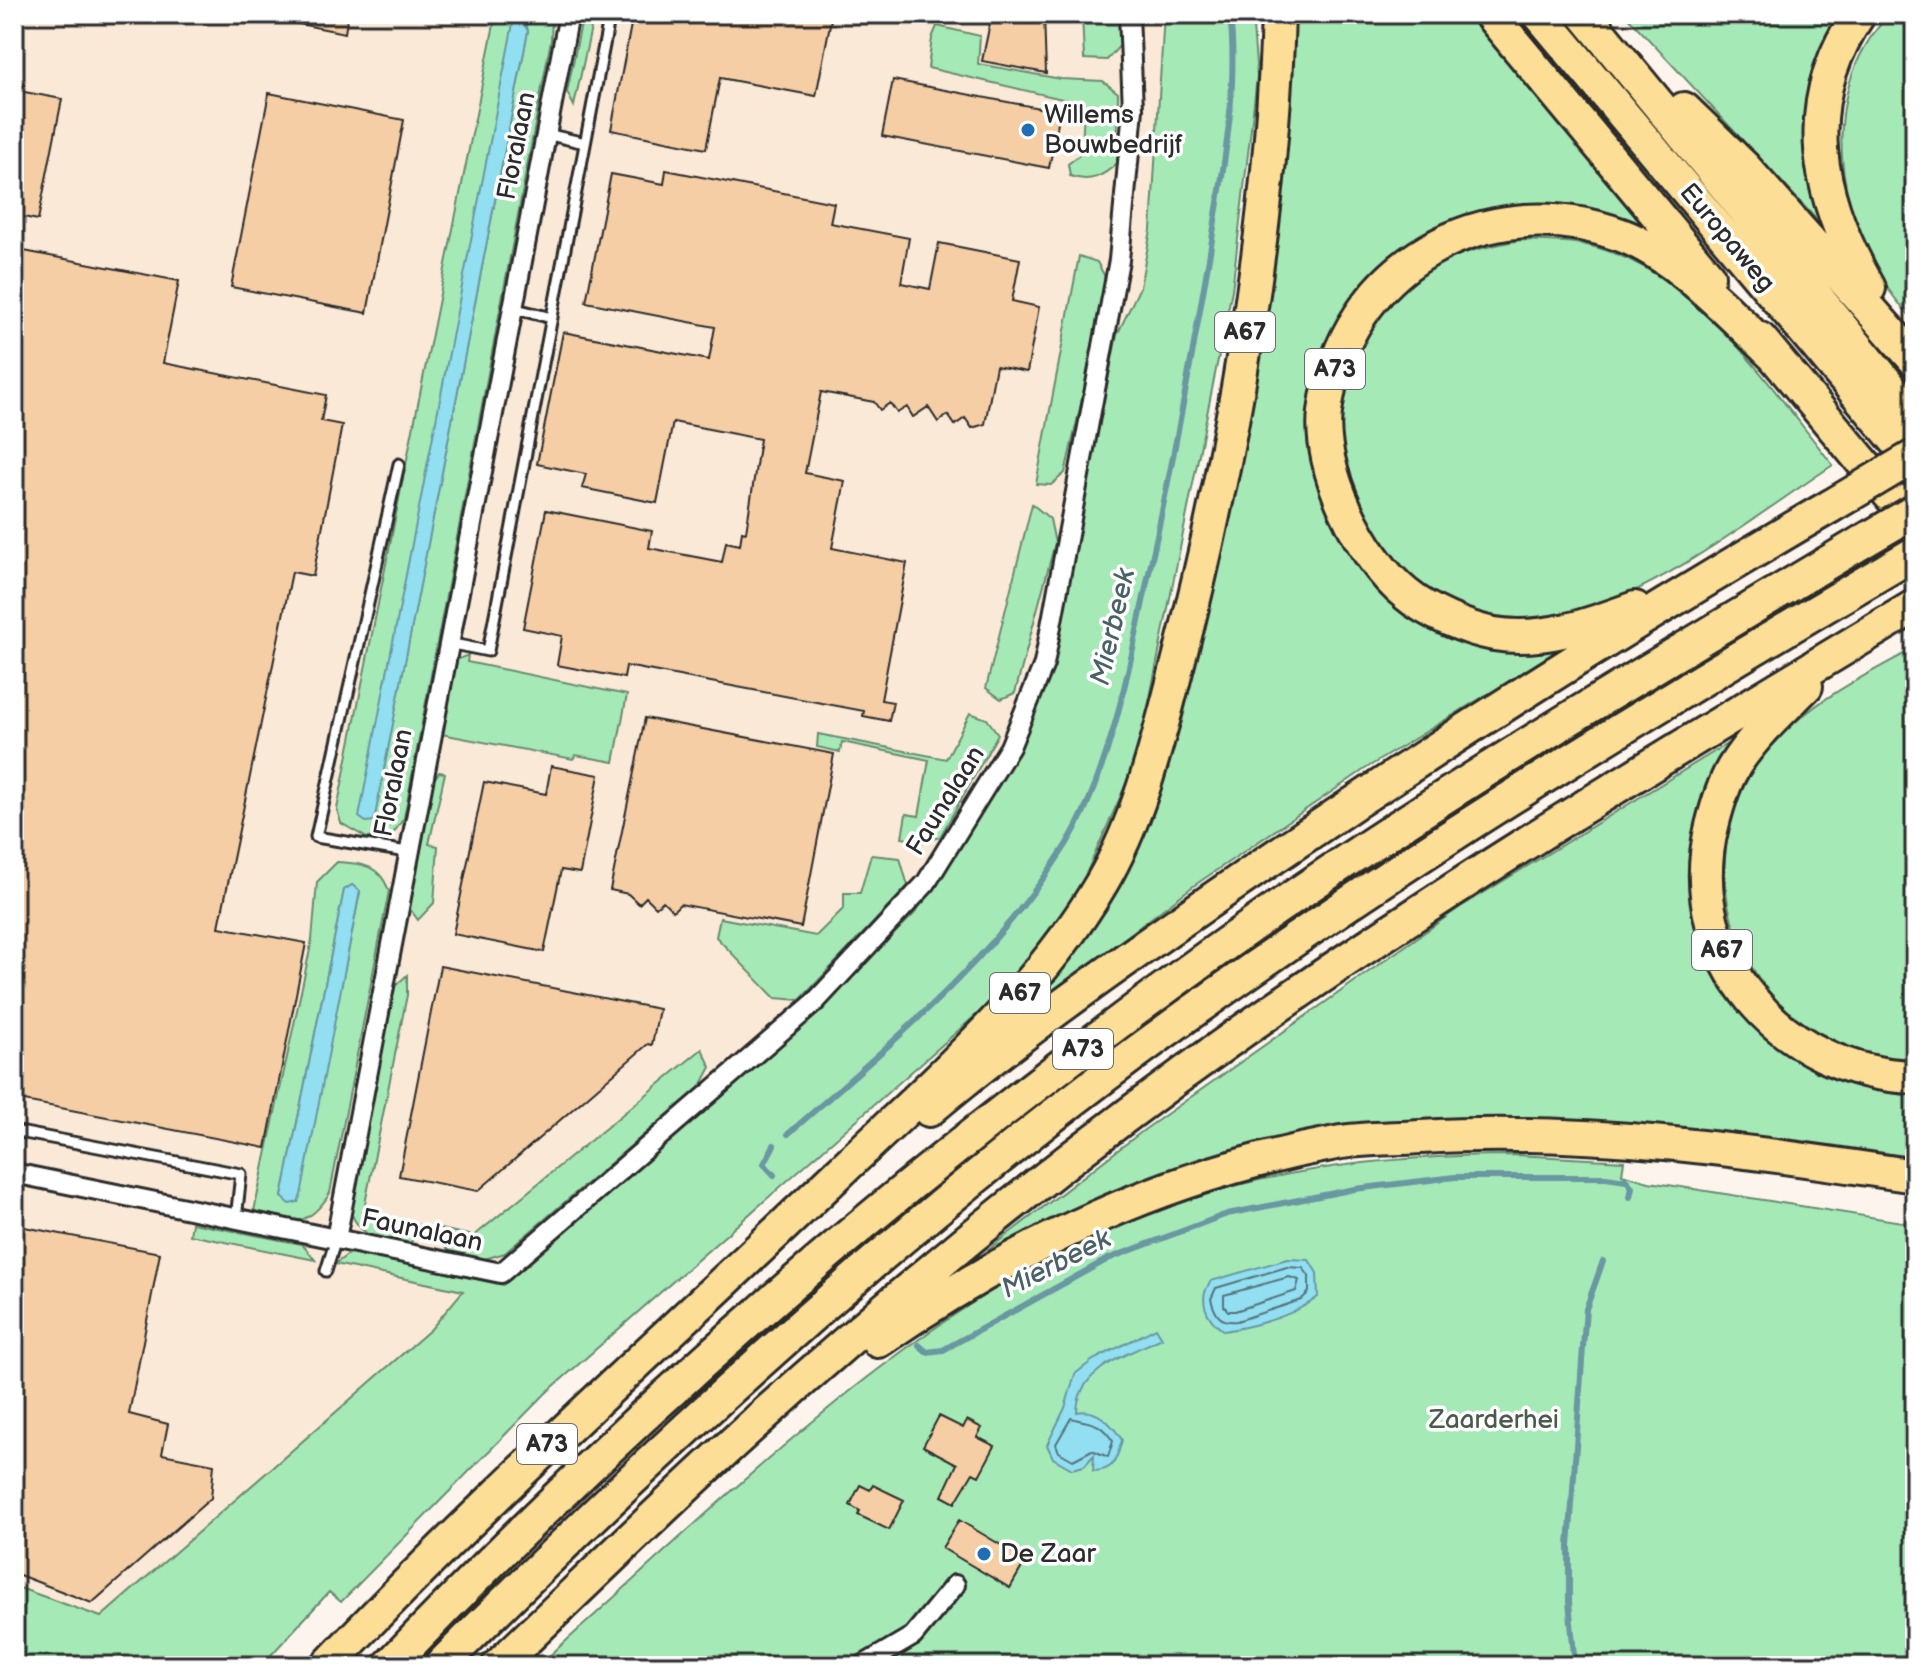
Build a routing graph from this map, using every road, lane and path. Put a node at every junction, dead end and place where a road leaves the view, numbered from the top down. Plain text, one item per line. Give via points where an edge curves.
1 (569, 14) edge
2 (610, 14) edge
3 (1129, 14) edge
4 (1278, 14) edge
5 (1490, 14) edge
6 (1539, 14) edge
7 (1586, 14) edge
8 (1859, 14) edge
9 (546, 134) junction
10 (585, 143) junction
11 (512, 308) junction
12 (552, 318) junction
13 (1772, 354) junction
14 (1912, 356) edge
15 (1915, 417) edge
16 (1915, 456) edge
17 (1915, 463) edge
18 (399, 464) dead end
19 (1915, 511) edge
20 (1915, 525) edge
21 (1915, 553) edge
22 (1689, 589) junction
23 (1915, 606) edge
24 (448, 643) junction
25 (1839, 652) junction
26 (407, 852) junction
27 (1915, 1077) edge
28 (14, 1131) edge
29 (14, 1173) edge
30 (1915, 1176) edge
31 (236, 1219) junction
32 (336, 1239) junction
33 (742, 1266) junction
34 (326, 1271) dead end
35 (743, 1433) junction
36 (955, 1585) dead end
37 (327, 1666) edge
38 (389, 1666) edge
39 (440, 1666) edge
40 (498, 1666) edge
41 (862, 1666) edge

1 - 9 street, Floralaan
2 - 10 lane
3 - 32 street, Faunalaan via 1133,109 1119,260 1044,664 1010,747 926,883 814,1003 501,1273
4 - 33 highway, A67 via 1270,149 1253,289 1203,566 1149,774 1109,868 1042,971
5 - 13 highway
6 - 17 highway, Europaweg
7 - 14 highway via 1745,168
7 - 15 highway, Europaweg
8 - 14 highway via 1840,46 1825,90 1822,177 1851,257
9 - 10 lane
9 - 11 street, Floralaan
10 - 12 lane
11 - 12 lane
11 - 24 street, Floralaan
12 - 24 lane via 488,651
13 - 20 highway
13 - 22 highway, A73 via 1707,293 1623,235 1574,222 1526,221 1489,224 1448,237 1411,260 1377,292 1350,330 1333,374 1324,414 1331,472 1348,516 1406,594 1493,634 1543,636
16 - 22 highway, A73, bridge
18 - 26 lane via 316,837
19 - 38 highway, A73, bridge via 1399,827 1187,971 984,1124 787,1286 563,1491
21 - 39 highway, A73 via 1406,865 1214,996 1001,1156 798,1324 603,1503
22 - 33 highway, A73 via 1375,788 1157,937 946,1095
23 - 25 highway
24 - 26 street, Floralaan
25 - 27 highway, A67 via 1733,768 1706,850 1705,890 1724,958 1770,1020 1828,1060 1880,1076
25 - 35 highway via 1433,901 1241,1033 1028,1193
26 - 32 street, Floralaan
28 - 31 lane via 241,1174
29 - 31 street
30 - 35 highway via 1647,1142 1501,1132 1338,1143 1209,1172 1059,1232 915,1316
31 - 32 street
32 - 34 lane
33 - 37 highway, A73 via 547,1443
35 - 40 highway
36 - 41 street via 913,1636

